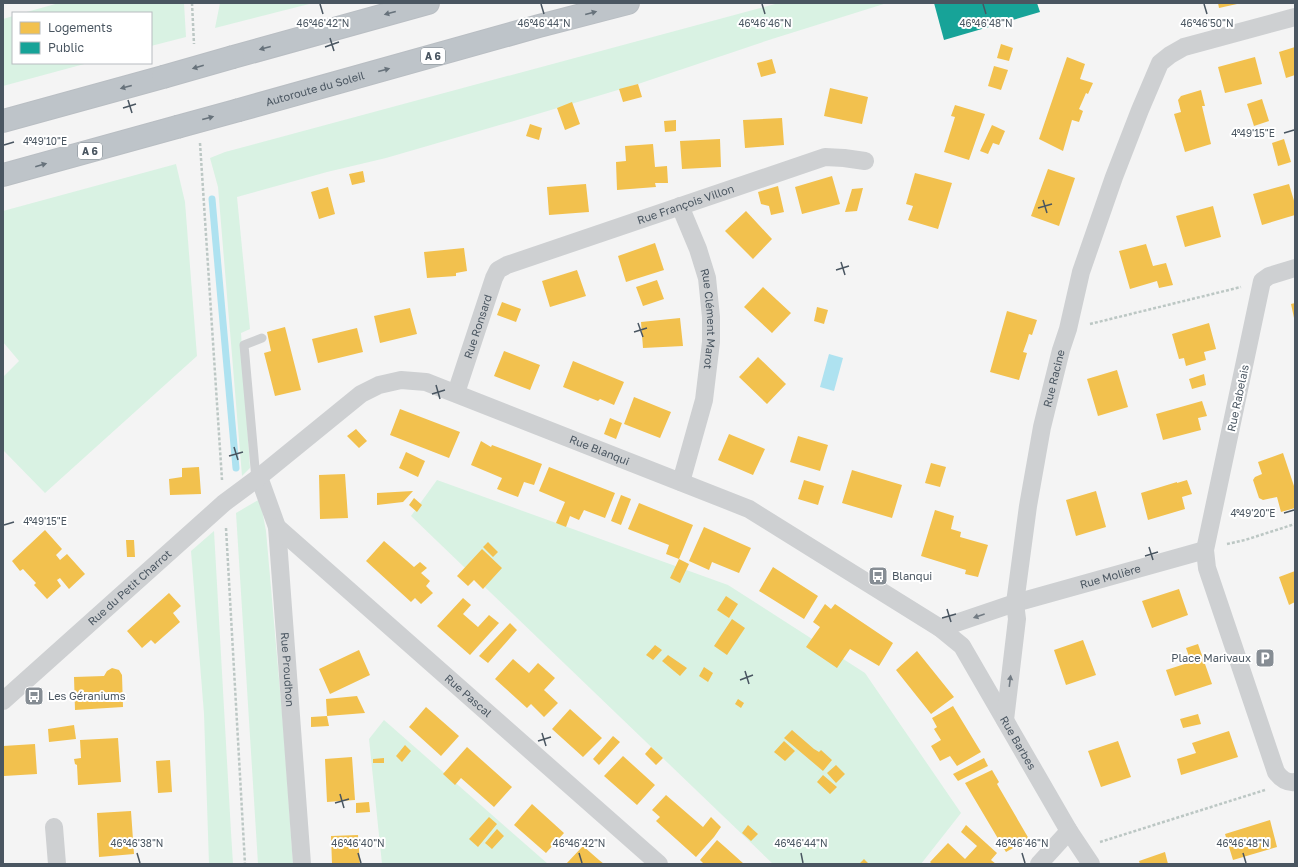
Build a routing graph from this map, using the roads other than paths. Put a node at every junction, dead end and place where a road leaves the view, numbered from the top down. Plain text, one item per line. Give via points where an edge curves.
1 (428, 3) edge
2 (628, 3) edge
3 (1295, 17) edge
4 (3, 121) edge
5 (865, 161) dead end
6 (3, 175) edge
7 (680, 206) junction
8 (507, 265) joint
9 (1295, 268) edge
10 (262, 338) dead end
11 (456, 393) junction
12 (257, 478) junction
13 (681, 482) junction
14 (277, 527) junction
15 (1205, 550) junction
16 (1015, 603) junction
17 (940, 628) junction
18 (3, 701) edge
19 (1005, 720) junction
20 (1293, 782) edge
21 (54, 827) dead end
22 (1069, 831) junction
23 (57, 864) edge
24 (302, 864) edge
25 (659, 864) edge
26 (1039, 864) edge
27 (1091, 864) edge

1 -> 4 highway, bridge
6 -> 2 highway, Autoroute du Soleil / A 6, bridge
3 - 16 street, Rue Racine via 1184,48 1160,63 1114,177 1081,272 1042,428
5 - 7 street, Rue François Villon via 825,157
7 - 8 street, Rue François Villon
7 - 13 street, Rue Clément Marot via 703,263 711,317 711,342 704,400
8 - 11 street, Rue Ronsard via 498,270 494,278
9 - 15 street, Rue Rabelais via 1269,276 1262,281
10 - 12 lane via 244,345
11 - 12 street, Rue Blanqui via 426,382 401,380 379,385 361,394
11 - 13 street, Rue Blanqui
12 - 14 street, Rue Proudhon
12 - 18 street, Rue du Petit Charrot via 224,503
13 - 17 street, Rue Blanqui via 749,509
14 - 24 street, Rue Proudhon
14 - 25 street, Rue Pascal
15 - 16 street, Rue Molière
15 - 20 street via 1207,568 1276,772 1282,780
16 -> 17 street, Rue Molière
19 -> 16 street, Rue Racine via 1018,619
17 - 19 street, Rue Barbes via 962,646
19 - 22 street, Rue Barbes
21 - 23 street
22 - 26 street
22 - 27 street, Rue Barbes

